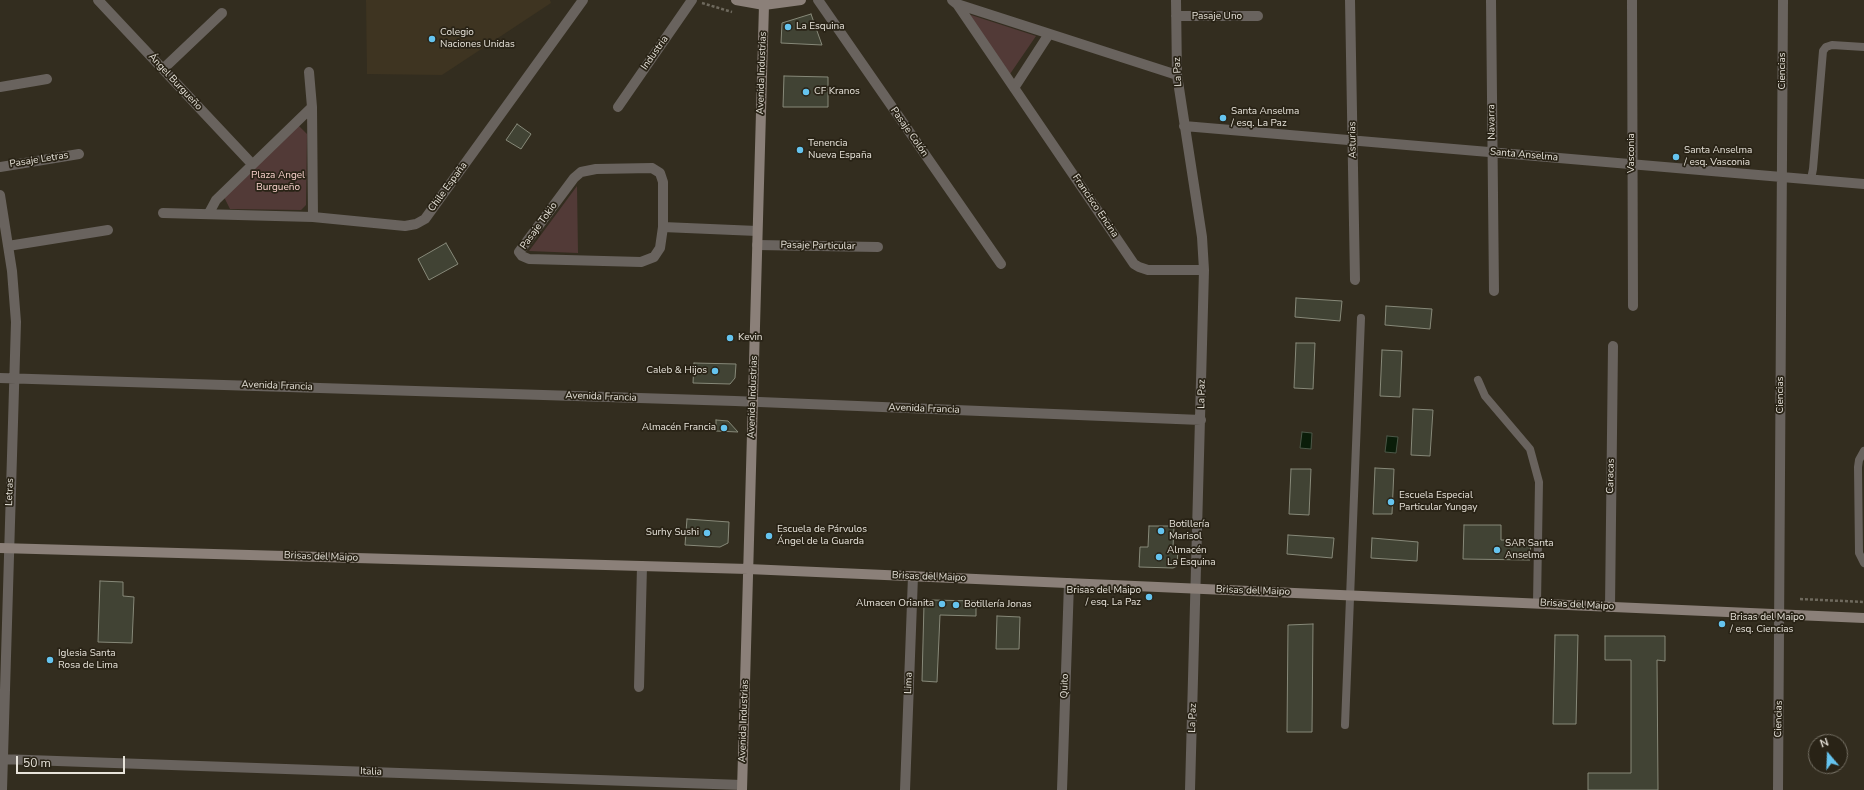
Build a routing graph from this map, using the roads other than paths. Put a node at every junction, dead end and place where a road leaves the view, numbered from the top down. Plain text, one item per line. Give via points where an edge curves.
1 (98, 0) edge
2 (583, 0) edge
3 (692, 0) edge
4 (736, 0) edge
5 (801, 0) edge
6 (818, 0) edge
7 (1176, 0) edge
8 (1350, 0) edge
9 (1491, 0) edge
10 (1632, 0) edge
11 (1783, 0) edge
12 (954, 2) edge
13 (764, 4) junction
14 (222, 13) dead end
15 (1176, 16) junction
16 (1258, 16) dead end
17 (1049, 34) junction
18 (1864, 47) edge
19 (163, 69) junction
20 (309, 72) dead end
21 (1177, 75) junction
22 (47, 79) dead end
23 (0, 87) edge
24 (1014, 88) junction
25 (312, 107) junction
26 (618, 107) dead end
27 (1184, 126) junction
28 (1352, 140) junction
29 (1493, 152) junction
30 (79, 154) dead end
31 (252, 164) junction
32 (1632, 164) junction
33 (0, 167) edge
34 (1783, 177) junction
35 (1811, 179) junction
36 (1864, 184) edge
37 (0, 195) edge
38 (164, 213) dead end
39 (210, 213) junction
40 (313, 218) junction
41 (663, 227) junction
42 (3, 229) edge
43 (108, 230) dead end
44 (757, 231) junction
45 (757, 245) junction
46 (8, 246) junction
47 (878, 247) dead end
48 (1001, 264) dead end
49 (1204, 270) junction
50 (1355, 280) dead end
51 (1494, 291) dead end
52 (1633, 306) dead end
53 (1360, 318) dead end
54 (1613, 346) dead end
55 (0, 378) edge
56 (14, 378) junction
57 (1478, 380) dead end
58 (753, 402) junction
59 (1201, 420) junction
60 (1864, 451) edge
61 (1862, 512) edge
62 (4, 548) edge
63 (1864, 563) edge
64 (642, 566) junction
65 (748, 569) junction
66 (913, 576) junction
67 (1069, 583) junction
68 (1197, 588) junction
69 (1350, 595) junction
70 (1537, 603) junction
71 (1610, 607) junction
72 (1780, 614) junction
73 (1864, 618) edge
74 (639, 687) dead end
75 (1345, 724) dead end
76 (2, 760) edge
77 (742, 788) edge
78 (2, 790) edge
79 (905, 790) edge
80 (1062, 790) edge
81 (1190, 790) edge
82 (1778, 790) edge

1 - 19 street, Ángel Burgueño
2 - 40 street, Chile España via 425,219 405,226
3 - 26 street, Industria
4 - 13 street
5 - 13 street
6 - 48 street, Pasaje Colón
7 - 15 street, La Paz
8 - 28 street, Asturias
9 - 29 street, Navarra
10 - 32 street, Vasconia
11 - 34 street, Ciencias
12 - 17 street, Francisco Encina
12 - 24 street, Francisco Encina
13 - 44 street, Avenida Industrias
14 - 19 street
15 - 16 street, Pasaje Uno
15 - 21 street, La Paz
17 - 21 street, Francisco Encina
17 - 24 street
18 - 35 lane via 1832,45 1823,51
19 - 31 street, Ángel Burgueño
20 - 25 street
21 - 27 street, La Paz
22 - 23 street
24 - 49 street, Francisco Encina via 1134,264 1148,270
25 - 31 street
25 - 40 street
27 - 28 street, Santa Anselma
27 - 49 street, La Paz via 1202,237
28 - 29 street, Santa Anselma
28 - 50 street, Asturias
29 - 32 street, Santa Anselma
29 - 51 street, Navarra
30 - 33 street, Pasaje Letras
31 - 39 street via 216,200
32 - 34 street, Santa Anselma
32 - 52 street, Vasconia
34 - 35 street, Santa Anselma
34 - 72 street, Ciencias
35 - 36 street, Santa Anselma
37 - 42 street, Letras
38 - 39 street, Chile España
39 - 40 street, Chile España
41 - 41 street, Pasaje Tokio via 660,248 654,257 641,262 530,259 519,252 574,178 581,172 596,169 652,168 660,173 663,182
41 - 44 street
42 - 46 street, Letras
43 - 46 street
44 - 45 street, Avenida Industrias
45 - 47 street, Pasaje Particular
45 - 58 street, Avenida Industrias
46 - 56 street, Letras via 15,308
49 - 59 street, La Paz
53 - 69 lane
54 - 71 street, Caracas
55 - 56 street, Avenida Francia
56 - 58 street, Avenida Francia
56 - 62 street, Letras
57 - 70 lane via 1485,396 1530,449 1539,482
58 - 59 street, Avenida Francia
58 - 65 street, Avenida Industrias
59 - 68 street, La Paz
60 - 61 lane via 1858,467
61 - 63 lane via 1859,553
62 - 64 street, Brisas del Maipo
62 - 76 street, Letras
64 - 65 street, Brisas del Maipo
64 - 74 street
65 - 66 street, Brisas del Maipo
65 - 77 street, Avenida Industrias
66 - 67 street, Brisas del Maipo
66 - 79 street, Lima
67 - 68 street, Brisas del Maipo
67 - 80 street, Quito
68 - 69 street, Brisas del Maipo
68 - 81 street, La Paz
69 - 70 street, Brisas del Maipo
69 - 75 lane
70 - 71 street, Brisas del Maipo
71 - 72 street, Brisas del Maipo
72 - 73 street, Brisas del Maipo
72 - 82 street, Ciencias
76 - 77 street, Italia
76 - 78 street, Letras

